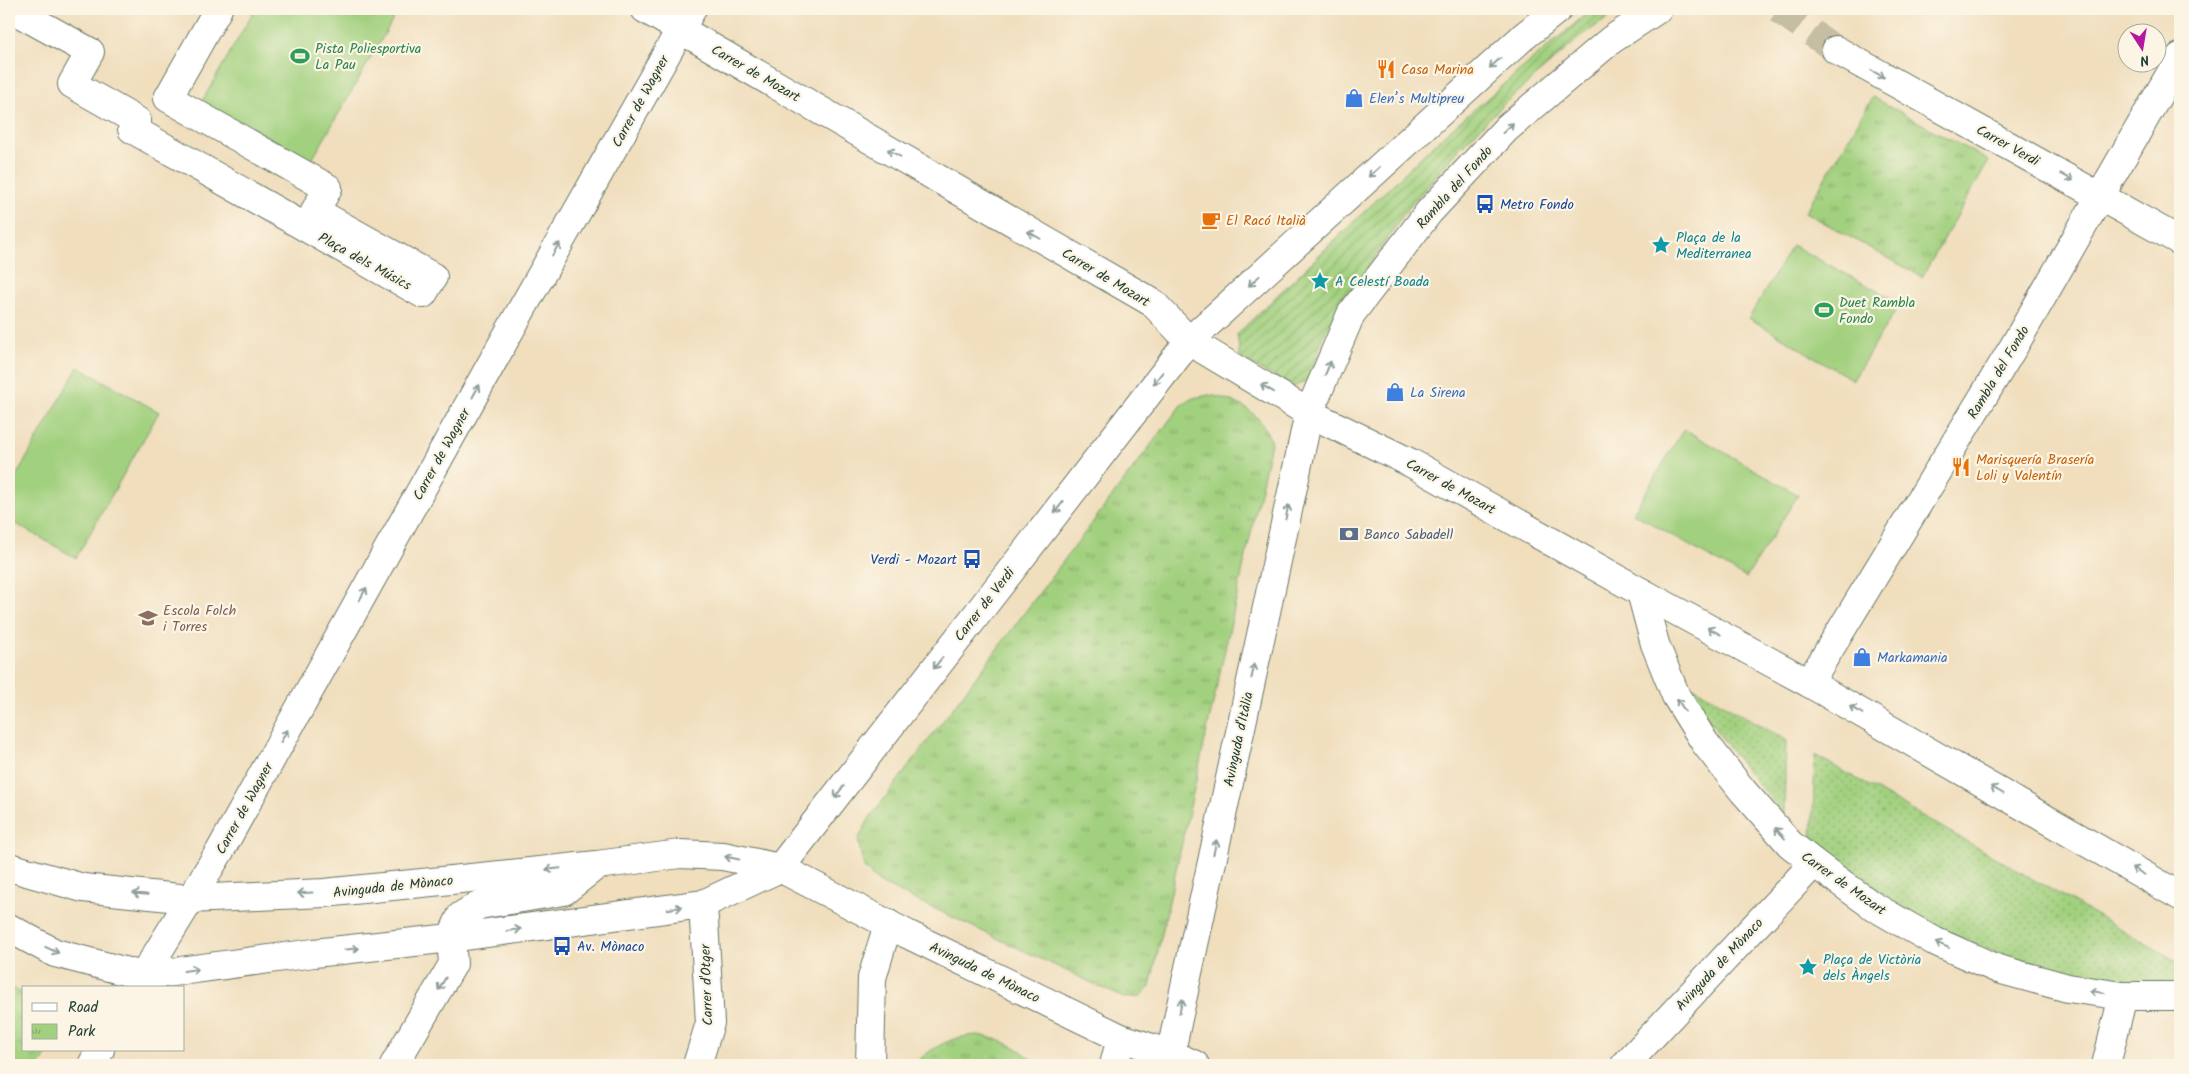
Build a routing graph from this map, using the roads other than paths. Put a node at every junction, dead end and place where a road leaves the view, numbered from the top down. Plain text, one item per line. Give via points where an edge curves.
1 (24, 9) edge
2 (218, 9) edge
3 (645, 9) edge
4 (1524, 9) edge
5 (1558, 9) edge
6 (1658, 9) edge
7 (687, 18) edge
8 (1523, 37) junction
9 (1836, 50) tunnel mouth
10 (2180, 57) edge
11 (2100, 196) junction
12 (2180, 241) edge
13 (1189, 340) junction
14 (1309, 413) junction
15 (1642, 592) junction
16 (1809, 683) junction
17 (1814, 863) junction
18 (597, 865) junction
19 (9, 867) edge
20 (780, 868) junction
21 (2180, 896) edge
22 (189, 899) junction
23 (703, 904) junction
24 (888, 924) junction
25 (9, 928) edge
26 (451, 938) junction
27 (140, 982) edge
28 (2123, 996) junction
29 (2180, 996) edge
30 (1121, 1038) junction
31 (99, 1052) edge
32 (1169, 1059) edge
33 (92, 1065) edge
34 (394, 1065) edge
35 (697, 1065) edge
36 (870, 1065) edge
37 (1114, 1065) edge
38 (1195, 1065) edge
39 (1625, 1065) edge
40 (2106, 1065) edge

1 - 2 street, Plaça dels Músics via 21,14 90,52 72,84 137,121 132,129 423,294 433,277 316,211 328,188 168,98
3 - 7 street, Carrer de Mozart
4 - 8 street
5 - 8 street
14 -> 6 street, Rambla del Fondo via 1351,314 1429,212 1506,129 1611,40
13 -> 7 street, Carrer de Mozart via 1152,303
22 -> 7 street, Carrer de Wagner via 224,843
8 -> 13 street
9 -> 11 street, Carrer Verdi
10 - 11 street, Rambla del Fondo
11 - 12 street, Carrer Verdi
11 - 16 street, Rambla del Fondo via 2014,346
14 -> 13 street, Carrer de Mozart
13 -> 20 street, Carrer de Verdi
14 - 15 street, Carrer de Mozart via 1411,463
32 -> 14 street, Avinguda d'Itàlia
16 -> 15 street, Carrer de Mozart
17 -> 15 street, Carrer de Mozart via 1790,844 1700,735 1676,696 1655,644
21 -> 16 street, Carrer de Mozart
28 -> 17 street, Carrer de Mozart via 2068,988 1998,969 1934,941 1873,906
17 - 39 street, Avinguda de Mònaco
20 -> 18 street, Avinguda de Mònaco via 723,856 680,854
18 -> 22 street, Avinguda de Mònaco via 324,893
18 - 26 street via 564,891 479,905 461,916
22 -> 19 street, Avinguda de Mònaco via 83,888
20 - 23 street
20 - 24 street, Avinguda de Mònaco
22 - 27 street, Carrer de Wagner
26 -> 23 street
23 - 35 street, Carrer d'Otger via 710,1023
24 - 30 street, Avinguda de Mònaco
24 - 36 street via 872,978
25 -> 27 street via 55,953
27 -> 26 street via 314,953
26 -> 34 street via 453,964
28 - 29 street, Carrer de Mozart
28 - 40 street
30 - 32 street, Avinguda de Mònaco
30 - 37 street
31 - 33 street
32 - 38 street, Avinguda de Mònaco

